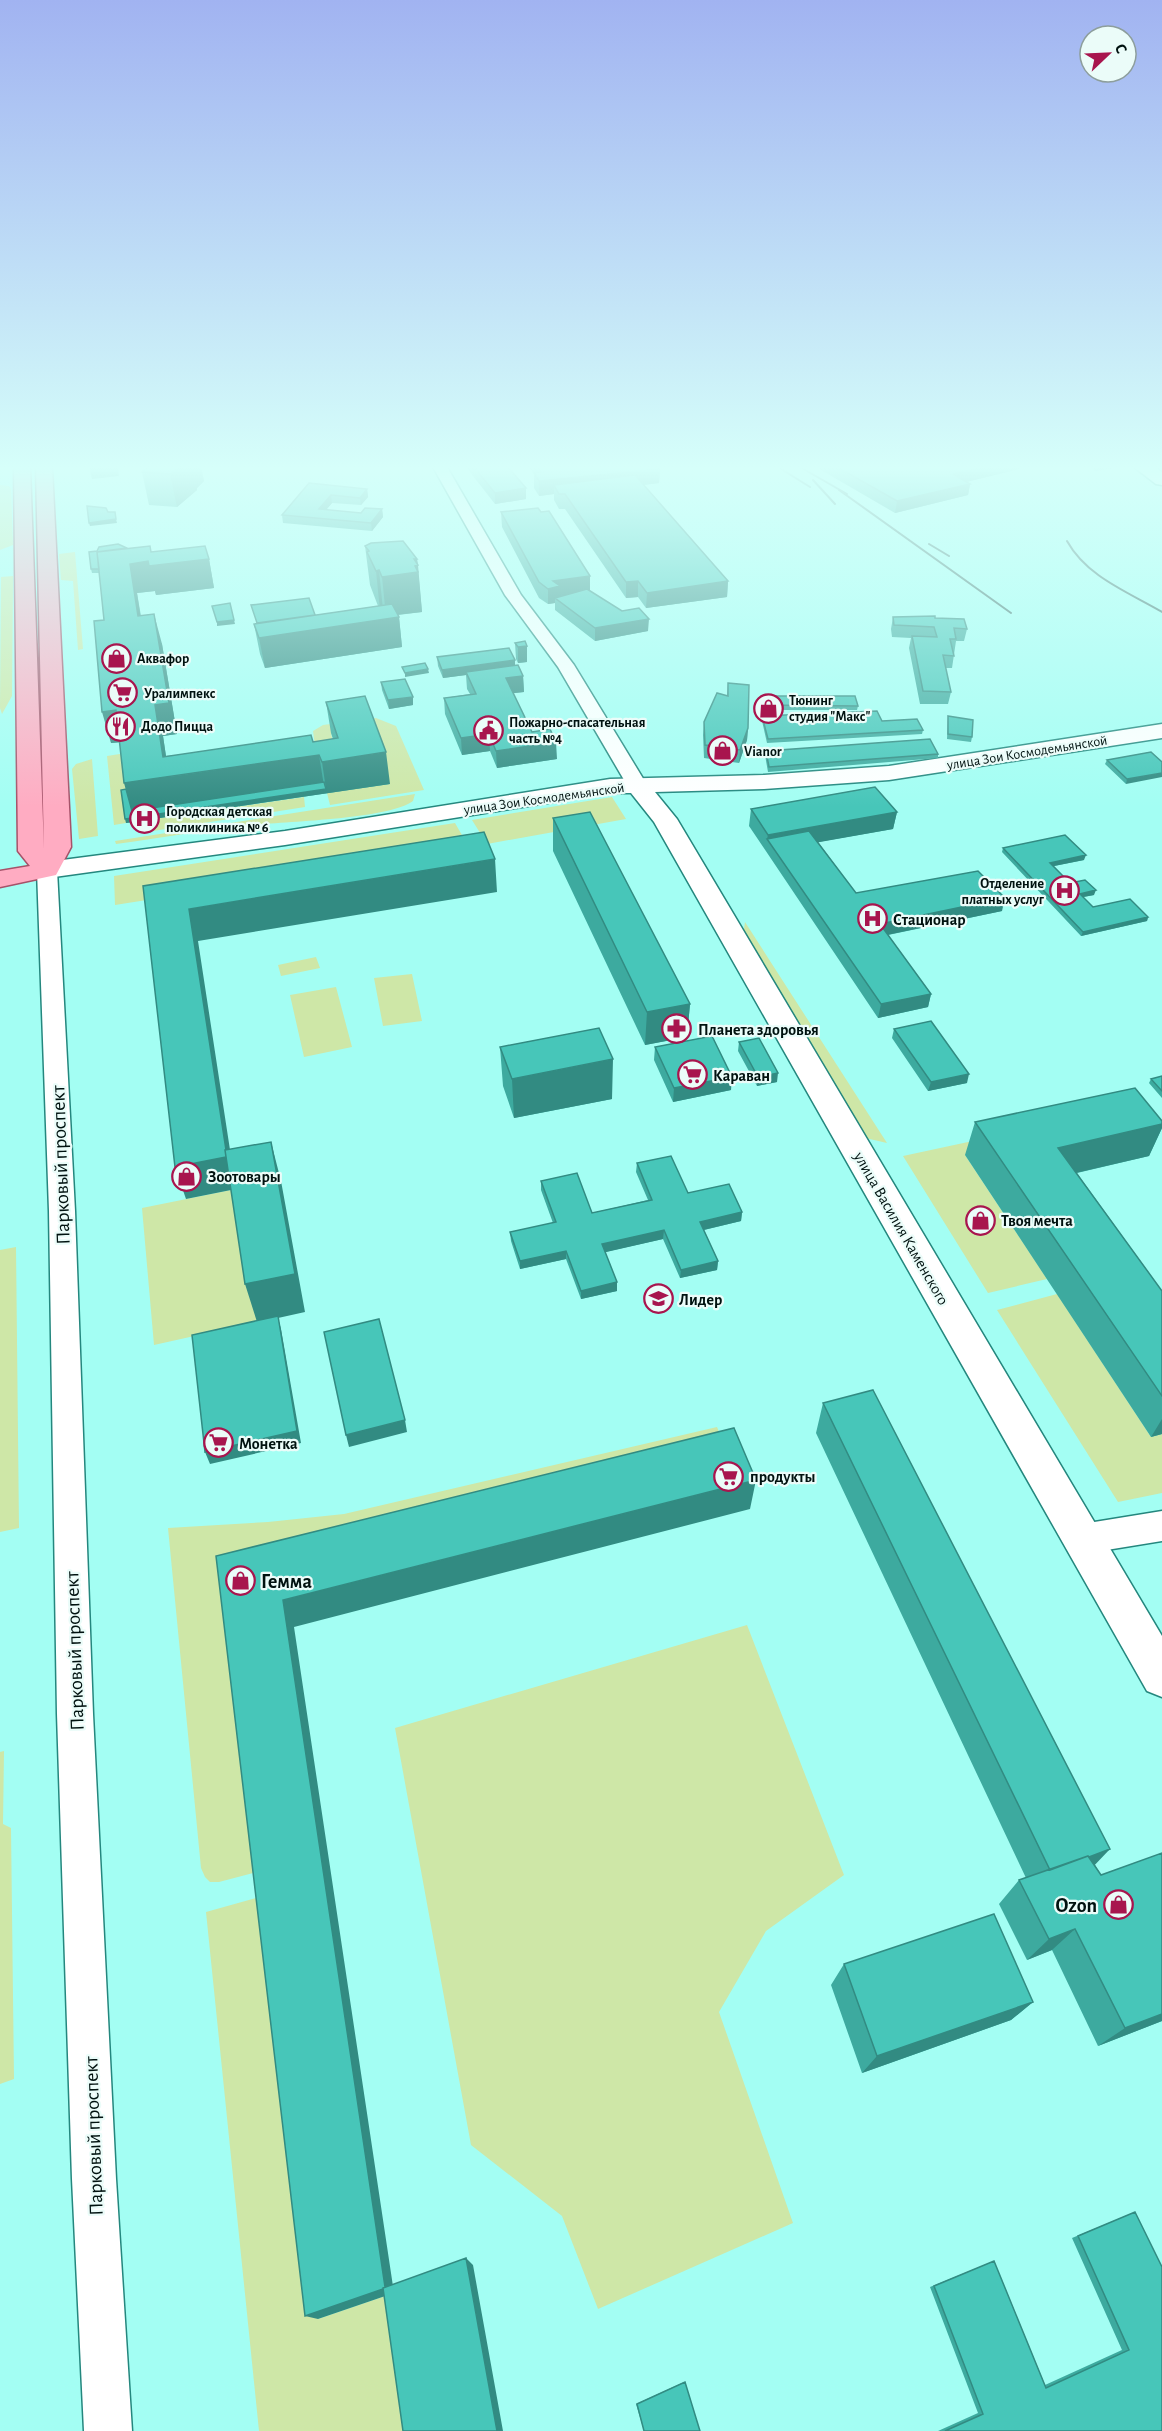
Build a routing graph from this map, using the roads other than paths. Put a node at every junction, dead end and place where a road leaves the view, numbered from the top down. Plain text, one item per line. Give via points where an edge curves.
1 (25, 580) edge
2 (49, 580) edge
3 (505, 580) edge
4 (1162, 730) edge
5 (637, 785) junction
6 (47, 870) junction
7 (0, 879) edge
8 (1162, 1526) edge
9 (1082, 1539) junction
10 (1162, 1676) edge
11 (108, 2431) edge

1 - 6 main road via 31,851
2 - 6 main road, Парковый проспект via 57,847
3 - 5 street via 565,665
4 - 5 main road, улица Зои Космодемьянской via 889,773 787,781
5 - 6 main road, улица Зои Космодемьянской
5 - 9 main road, улица Василия Каменского via 665,819
6 - 7 main road, улица Зои Космодемьянской
6 - 11 street, Парковый проспект via 62,1199 75,1714
8 - 9 street
9 - 10 main road, улица Василия Каменского

